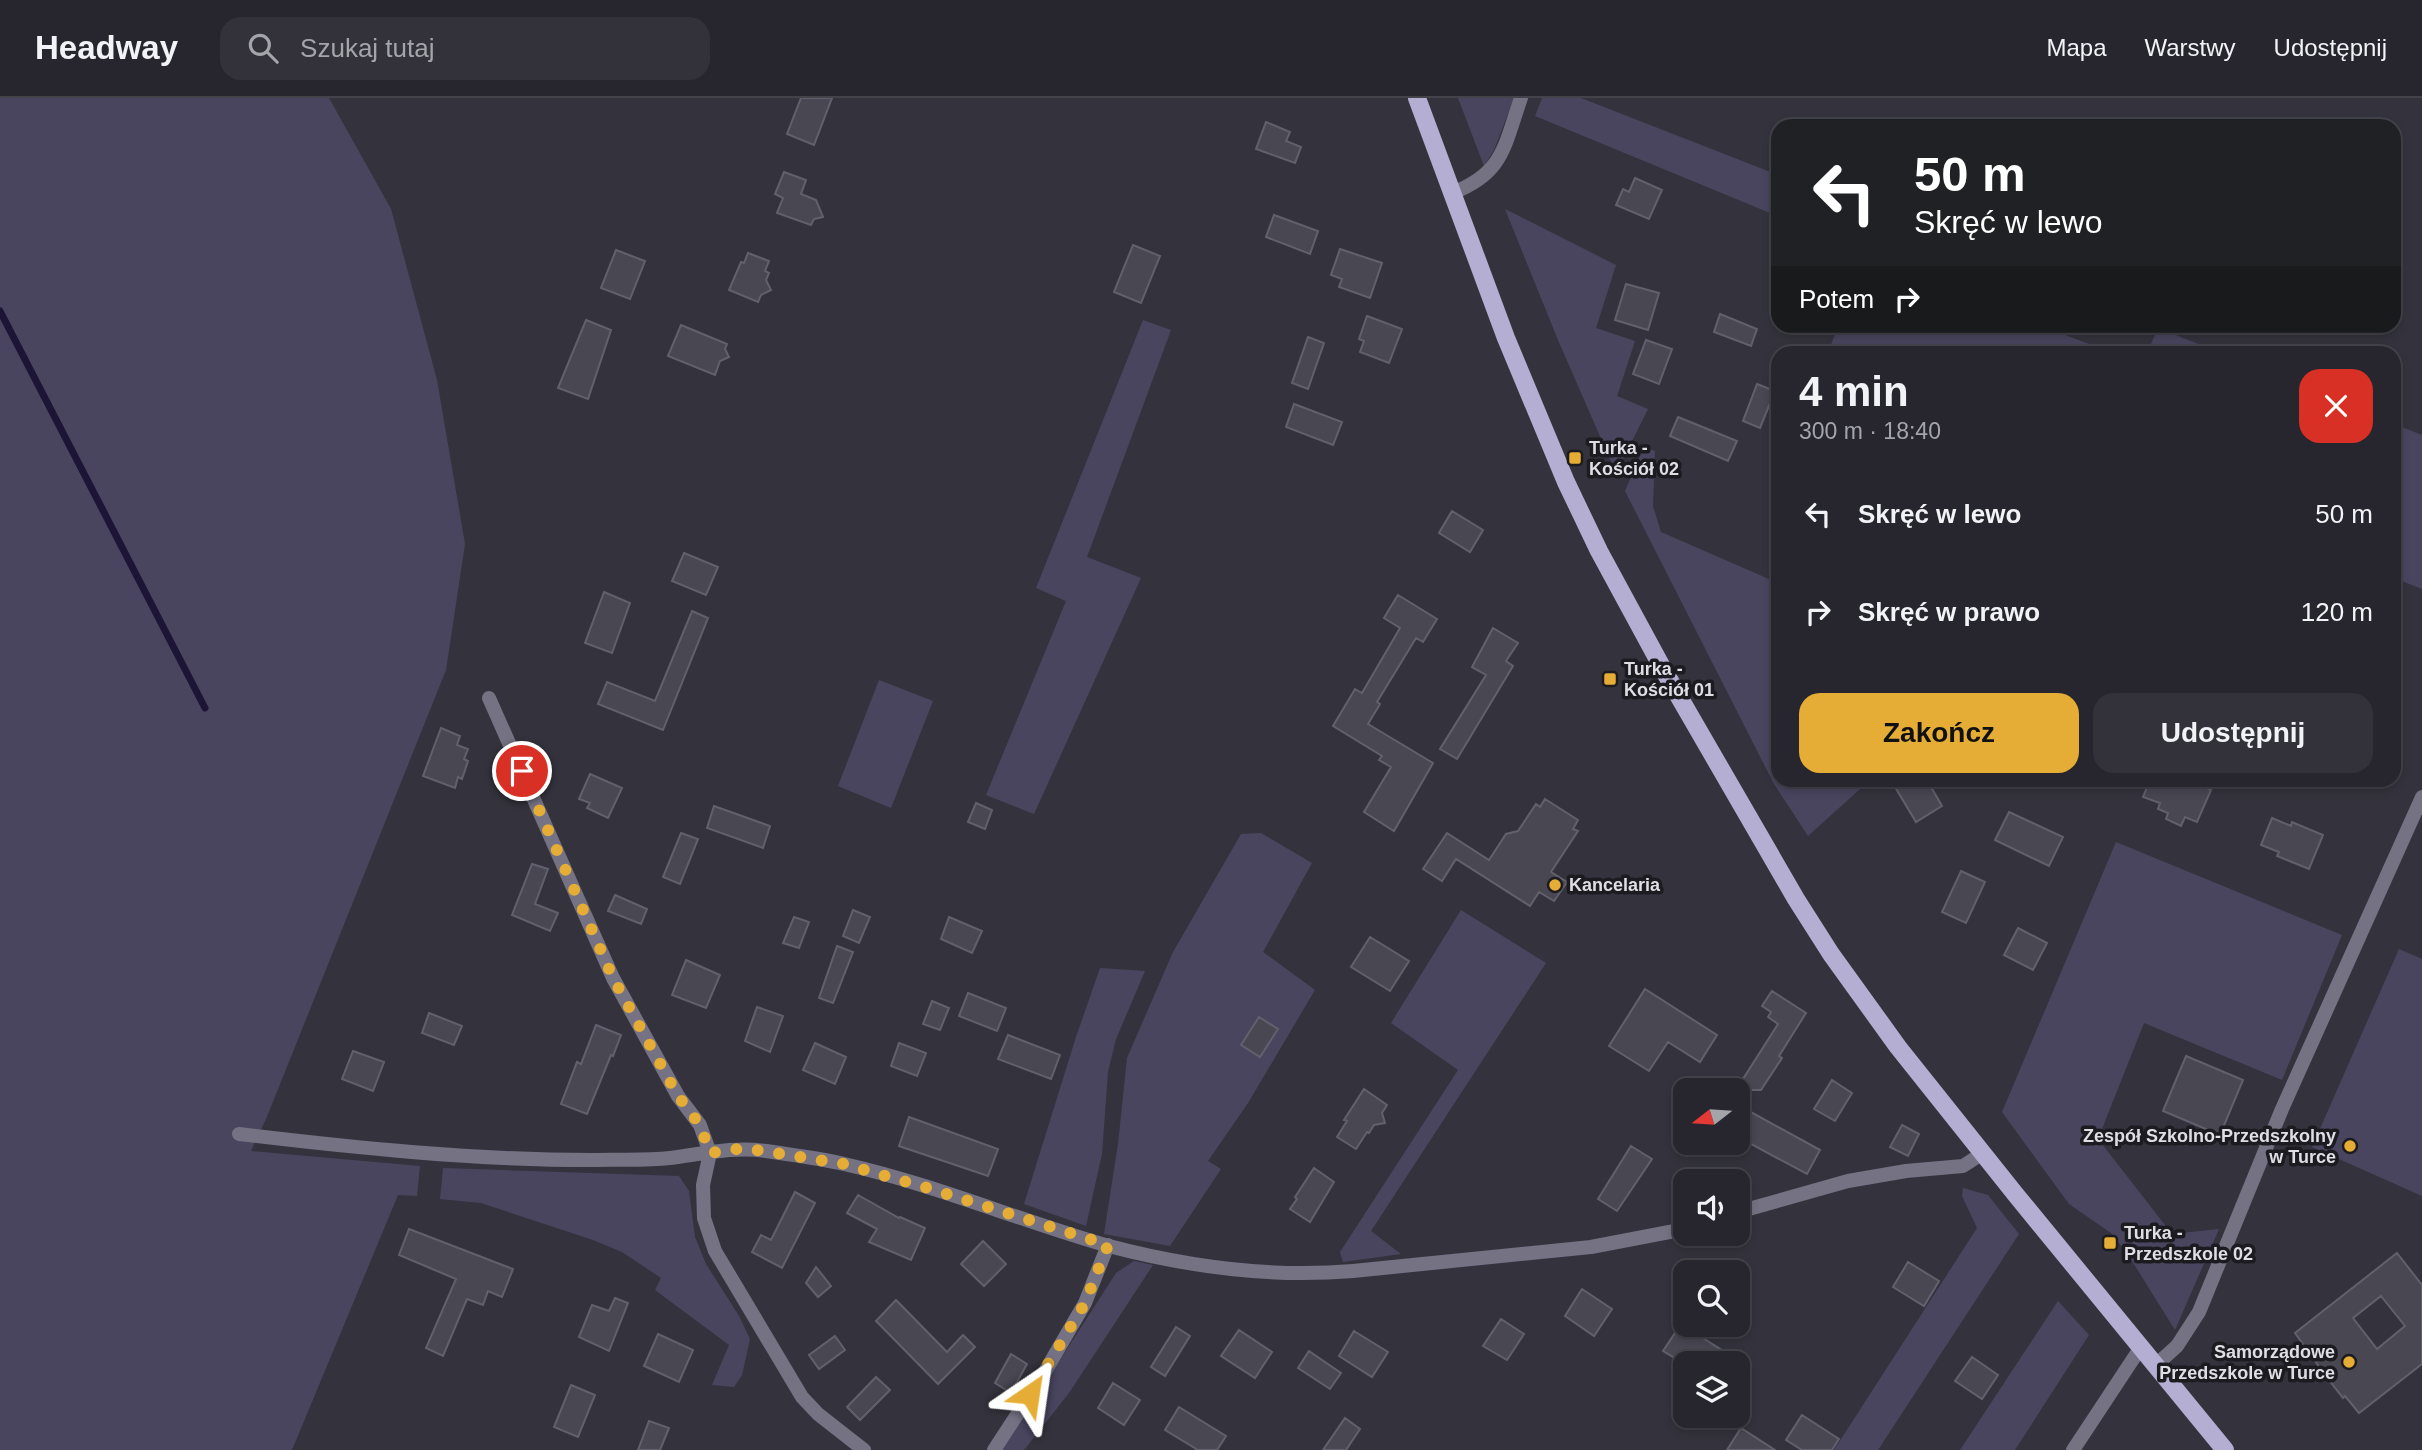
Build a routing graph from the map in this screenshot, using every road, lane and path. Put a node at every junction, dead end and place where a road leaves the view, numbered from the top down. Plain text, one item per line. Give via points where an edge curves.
1 (1417, 98) edge
2 (1521, 98) edge
3 (1452, 193) junction
4 (489, 698) dead end
5 (2422, 797) edge
6 (239, 1134) dead end
7 (710, 1153) junction
8 (1983, 1153) junction
9 (1750, 1209) edge
10 (1673, 1232) edge
11 (1108, 1245) junction
12 (2141, 1347) junction
13 (2155, 1365) junction
14 (864, 1450) edge
15 (994, 1450) edge
16 (2073, 1450) edge
17 (2225, 1450) edge

1 - 3 main road
2 - 3 street via 1495,165 1472,185
3 - 8 main road via 1553,454 1663,669 1817,933 1874,1015
4 - 7 street via 613,978 678,1096 700,1125
5 - 13 street via 2282,1109 2199,1312 2177,1346
6 - 7 street via 432,1155 587,1160
7 - 11 street via 744,1148 844,1164
7 - 14 street via 703,1185 704,1218 715,1251 802,1397
8 - 9 street via 1964,1166 1848,1181
8 - 12 main road
10 - 11 street via 1591,1247 1322,1273 1207,1264
11 - 15 street via 1085,1303
12 - 13 main road
12 - 16 street
13 - 17 main road

